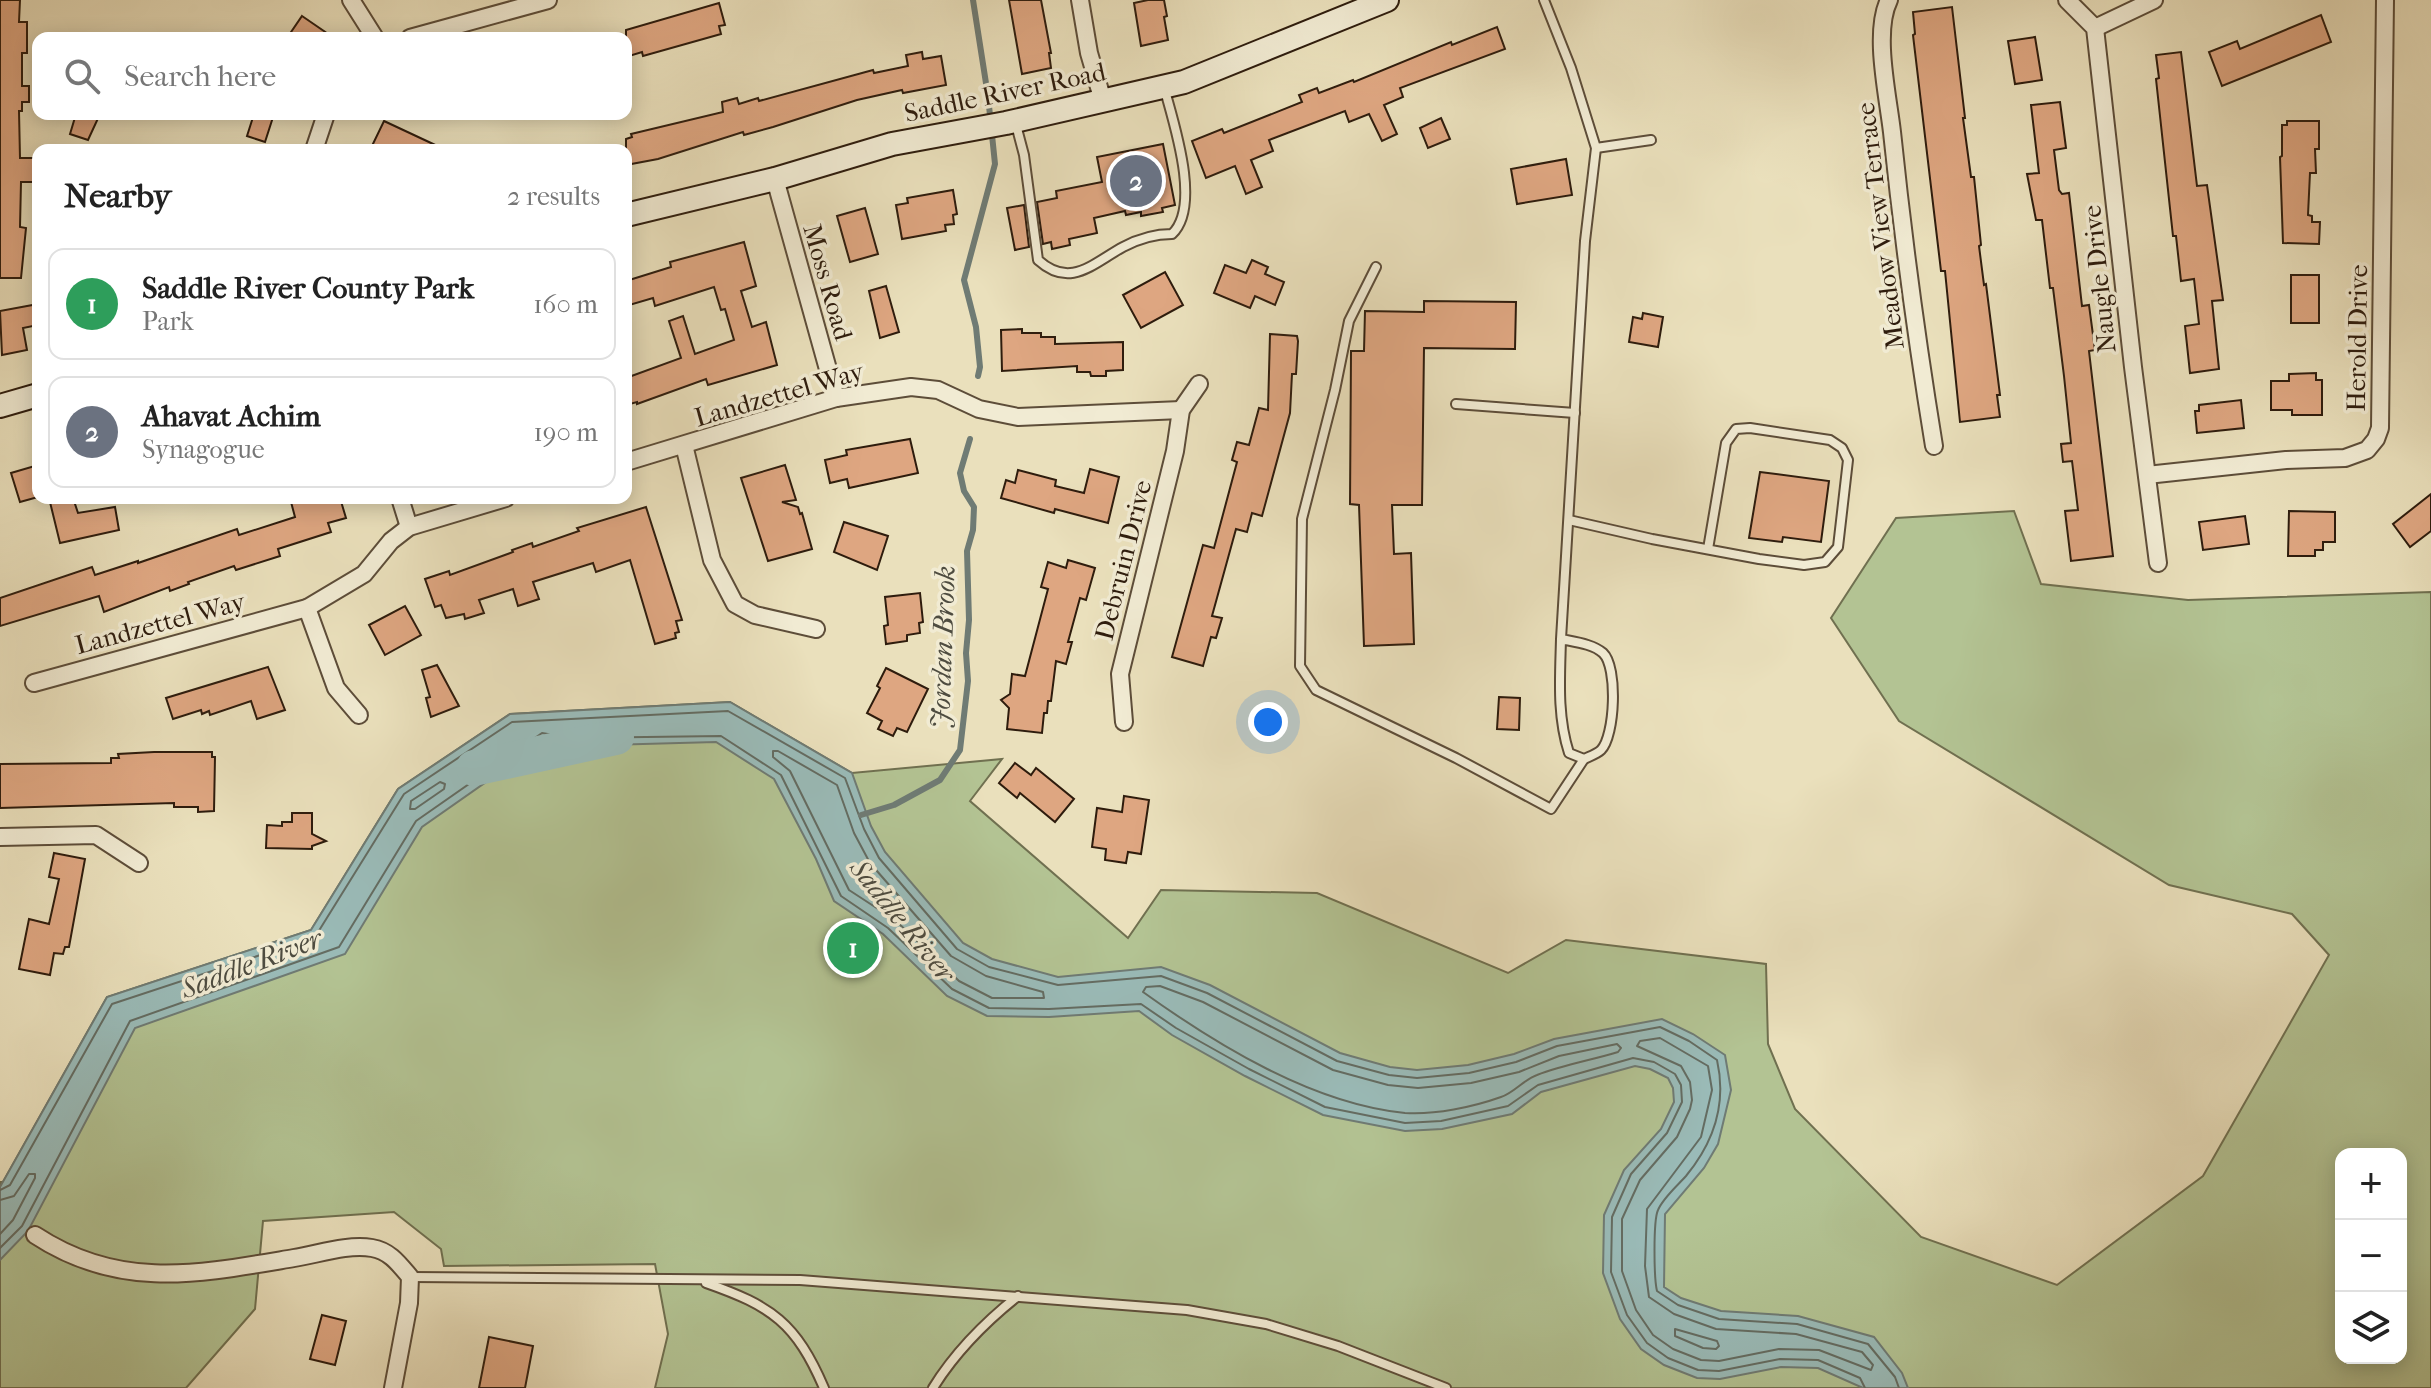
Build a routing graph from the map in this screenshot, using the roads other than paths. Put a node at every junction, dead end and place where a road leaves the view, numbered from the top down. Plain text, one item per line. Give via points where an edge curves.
1 (351, 0) edge
2 (548, 0) edge
3 (1080, 0) edge
4 (1387, 0) edge
5 (1544, 0) edge
6 (1889, 0) edge
7 (2067, 0) edge
8 (2154, 0) edge
9 (2385, 0) edge
10 (2095, 28) junction
11 (371, 32) edge
12 (432, 32) edge
13 (1164, 86) junction
14 (1103, 101) junction
15 (324, 120) edge
16 (1010, 122) junction
17 (1651, 140) dead end
18 (316, 144) edge
19 (1596, 148) junction
20 (775, 179) junction
21 (632, 214) edge
22 (1584, 247) junction
23 (1573, 248) dead end
24 (1376, 267) dead end
25 (1199, 384) dead end
26 (32, 397) edge
27 (836, 398) junction
28 (1456, 404) dead end
29 (0, 406) edge
30 (1181, 410) junction
31 (1575, 413) junction
32 (684, 445) junction
33 (1934, 446) dead end
34 (632, 460) edge
35 (2147, 475) junction
36 (402, 504) edge
37 (486, 504) edge
38 (1569, 520) junction
39 (409, 527) junction
40 (1708, 549) junction
41 (2158, 563) dead end
42 (307, 608) junction
43 (816, 629) dead end
44 (1561, 639) junction
45 (34, 683) dead end
46 (359, 715) dead end
47 (1124, 722) dead end
48 (1584, 759) junction
49 (0, 837) edge
50 (139, 863) dead end
51 (35, 1235) dead end
52 (410, 1277) junction
53 (698, 1281) junction
54 (1018, 1296) junction
55 (393, 1388) edge
56 (824, 1388) edge
57 (933, 1388) edge
58 (1446, 1388) edge

1 - 11 street
2 - 12 street
3 - 14 street
4 - 13 main road, Saddle River Road
5 - 19 lane
6 - 33 street, Meadow View Terrace via 1882,36 1916,338
7 - 10 street
8 - 10 street
9 - 35 street, Herold Drive via 2376,439 2367,450 2345,458
10 - 35 street, Naugle Drive
13 - 14 main road, Saddle River Road
13 - 16 lane via 1181,149 1186,200 1178,228 1126,245 1080,272 1062,275 1038,260 1024,155
14 - 16 main road, Saddle River Road
15 - 18 street
16 - 20 main road, Saddle River Road via 892,144
17 - 19 lane
19 - 22 lane
20 - 21 main road, Saddle River Road
20 - 27 street, Moss Road
22 - 23 lane
22 - 31 lane
24 - 48 lane via 1349,321 1302,519 1300,666 1316,690 1551,809
25 - 30 street
26 - 29 main road
27 - 30 street, Landzettel Way via 911,387 938,390 979,409 1018,417
27 - 32 street, Landzettel Way
28 - 31 lane
30 - 47 street, Debruin Drive via 1120,674
31 - 38 lane
32 - 34 street, Landzettel Way
32 - 43 street via 712,560 735,604 755,615
35 - 41 street, Naugle Drive
36 - 39 street
37 - 39 street, Landzettel Way
38 - 40 lane
38 - 44 lane
39 - 42 street, Landzettel Way via 364,574
40 - 40 lane via 1804,565 1825,562 1838,547 1848,477 1842,448 1830,440 1736,429 1726,443
42 - 45 street, Landzettel Way
42 - 46 street via 336,688
44 - 48 lane via 1562,733 1569,753
44 - 48 lane via 1602,652 1610,662 1610,730 1600,751
49 - 50 street via 96,835
51 - 52 street via 83,1261 144,1274 207,1272 357,1247 386,1252
52 - 53 lane
52 - 55 street
53 - 54 lane via 800,1280
53 - 56 lane via 746,1297 788,1324
54 - 57 lane via 974,1333
54 - 58 lane via 1187,1310 1266,1324

